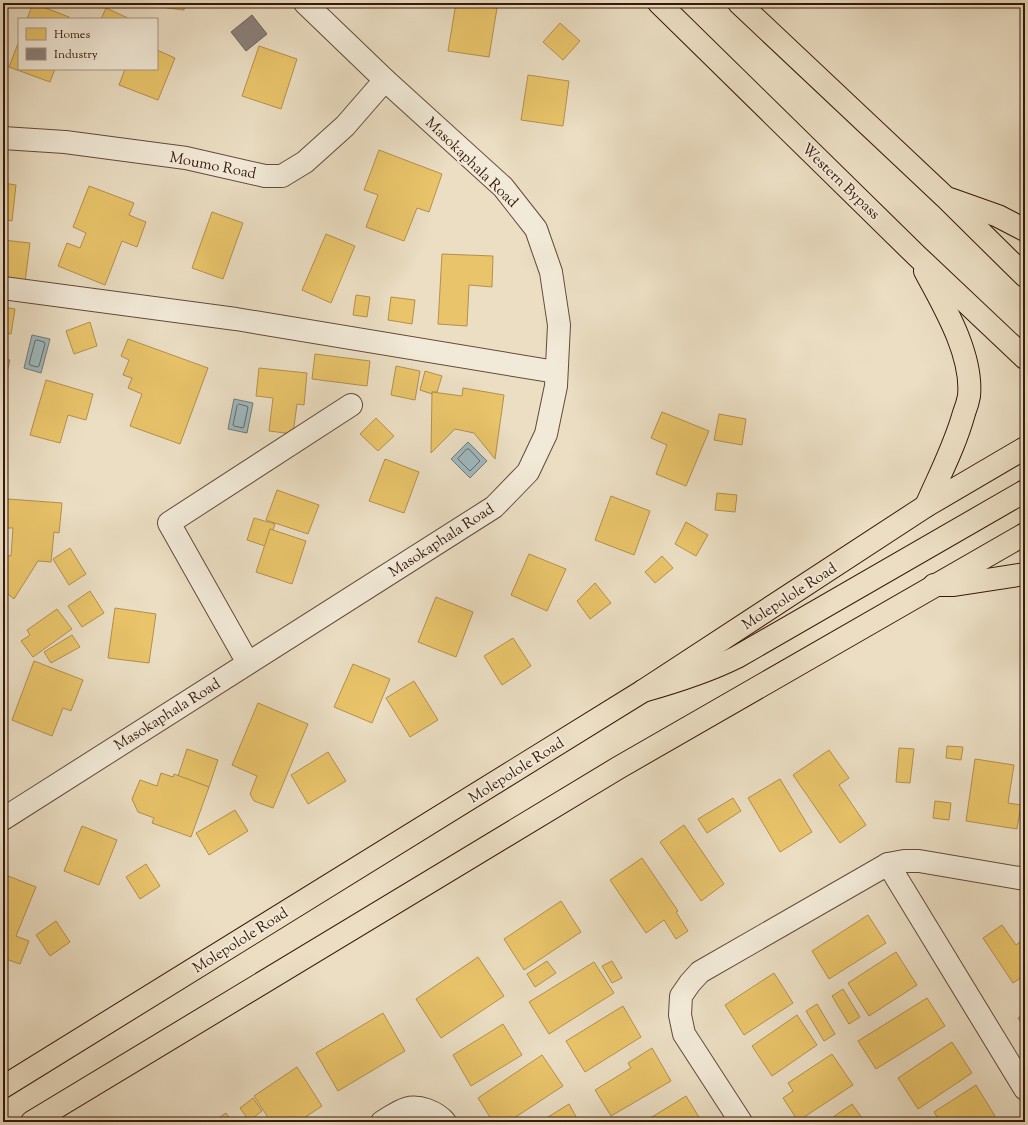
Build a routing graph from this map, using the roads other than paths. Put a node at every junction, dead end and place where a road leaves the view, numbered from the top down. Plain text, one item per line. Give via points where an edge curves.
1 (305, 3) edge
2 (659, 3) edge
3 (739, 3) edge
4 (385, 80) junction
5 (3, 138) edge
6 (945, 197) junction
7 (1025, 230) edge
8 (917, 256) junction
9 (1025, 276) edge
10 (3, 288) edge
11 (1025, 358) edge
12 (556, 372) junction
13 (351, 405) dead end
14 (1025, 448) edge
15 (1025, 491) edge
16 (926, 506) junction
17 (1025, 534) edge
18 (1025, 574) edge
19 (934, 585) junction
20 (248, 663) junction
21 (643, 691) junction
22 (3, 819) edge
23 (888, 864) junction
24 (1025, 879) edge
25 (3, 1087) edge
26 (1025, 1089) edge
27 (32, 1122) edge
28 (382, 1122) edge
29 (446, 1122) edge
30 (741, 1122) edge

1 - 4 street, Masokaphala Road
2 - 8 main road, Western Bypass
3 - 6 main road
4 - 5 street, Moumo Road via 345,126 305,162 282,176 265,176 186,158 65,142
4 - 12 street, Masokaphala Road via 503,187 536,229 551,272 559,325
6 - 7 main road via 998,216
6 - 9 main road
8 - 11 main road, Western Bypass
8 - 16 main road via 946,310 961,346 968,375 969,396 960,430
10 - 12 street via 236,319
12 - 20 street, Masokaphala Road via 556,386 546,434 528,472 494,507
13 - 20 street via 168,523
14 - 16 main road, Molepolole Road
15 - 21 main road via 737,657 681,680
16 - 21 main road, Molepolole Road
17 - 19 main road
18 - 19 main road via 954,585
19 - 27 main road via 618,768
20 - 22 street, Masokaphala Road
21 - 25 main road, Molepolole Road
23 - 24 street via 919,861
23 - 26 street
23 - 30 street via 700,972 681,996 680,1015 684,1034
28 - 29 street via 404,1109 416,1107 439,1115

